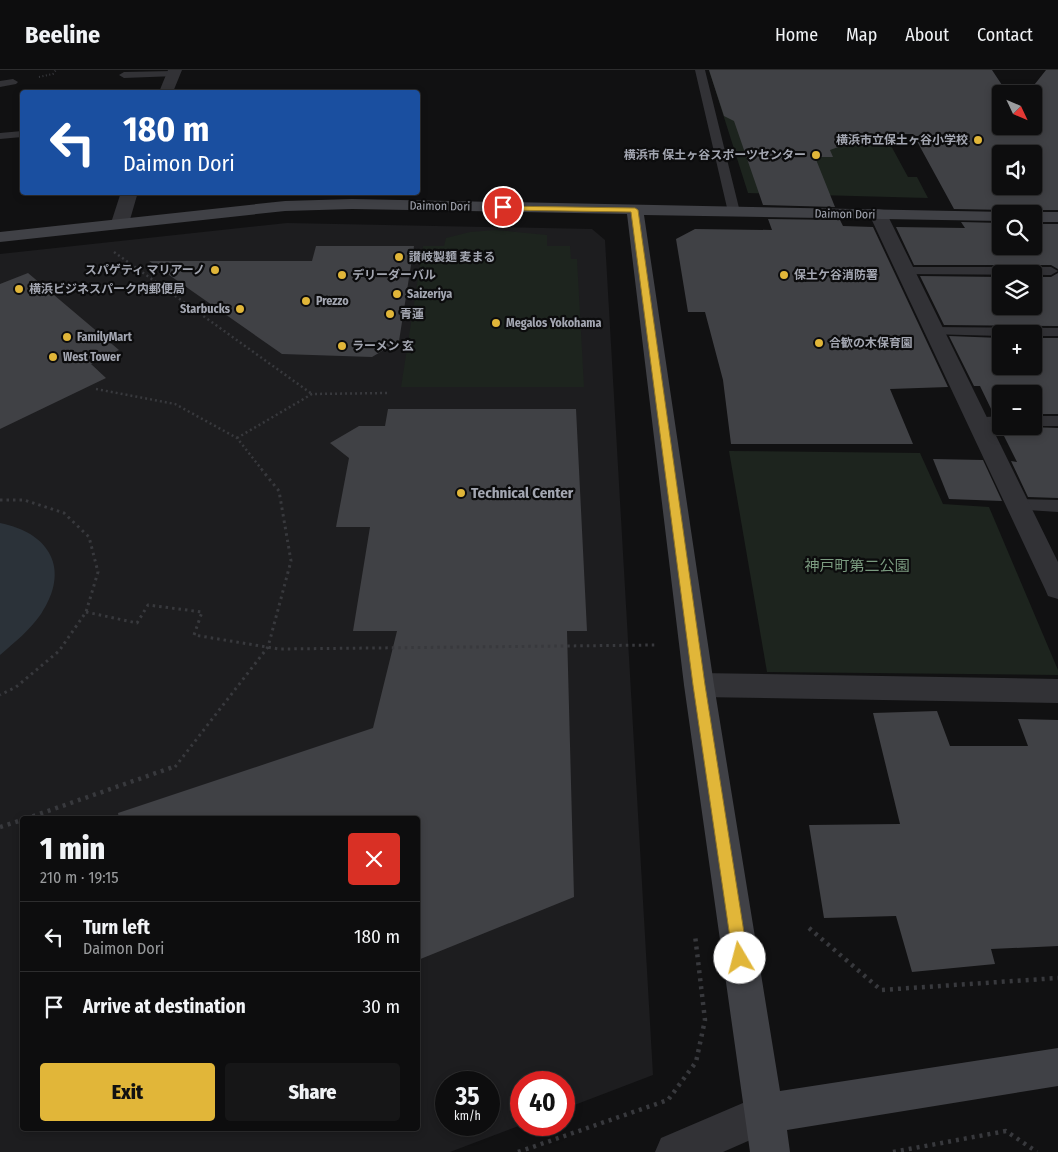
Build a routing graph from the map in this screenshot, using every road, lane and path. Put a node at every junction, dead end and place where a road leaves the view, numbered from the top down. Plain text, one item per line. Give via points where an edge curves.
1 (700, 70) edge
2 (174, 72) edge
3 (124, 75) dead end
4 (13, 82) dead end
5 (0, 84) edge
6 (167, 90) edge
7 (20, 134) edge
8 (0, 136) edge
9 (129, 195) edge
10 (635, 210) junction
11 (734, 212) junction
12 (878, 214) junction
13 (992, 216) edge
14 (1042, 217) edge
15 (1058, 217) edge
16 (120, 223) junction
17 (0, 237) edge
18 (114, 251) dead end
19 (904, 271) junction
20 (1051, 271) dead end
21 (933, 331) junction
22 (1058, 332) edge
23 (96, 388) dead end
24 (389, 393) dead end
25 (312, 394) junction
26 (1042, 421) edge
27 (1058, 421) edge
28 (989, 422) edge
29 (237, 438) junction
30 (0, 500) edge
31 (1017, 505) junction
32 (1058, 506) edge
33 (1058, 589) edge
34 (86, 612) junction
35 (661, 645) dead end
36 (268, 647) junction
37 (699, 685) junction
38 (1058, 691) edge
39 (0, 695) edge
40 (33, 816) edge
41 (20, 820) edge
42 (0, 828) edge
43 (809, 928) dead end
44 (694, 931) dead end
45 (1058, 978) edge
46 (1058, 1067) edge
47 (767, 1133) edge
48 (518, 1152) edge
49 (675, 1152) edge
50 (893, 1152) edge
51 (1036, 1152) edge

1 - 11 lane
2 - 3 lane
2 - 6 street
4 - 5 lane
7 - 8 lane
9 - 16 street
10 - 11 street, Daimon Dori
10 - 16 street, Daimon Dori via 295,205
10 - 37 street
11 - 12 street, Daimon Dori
12 - 13 street, Daimon Dori
12 - 19 street
14 - 15 street
16 - 17 street, Daimon Dori
18 - 25 path
19 - 20 lane
19 - 21 street
21 - 22 lane
21 - 28 street
23 - 29 path via 175,404
24 - 25 path
25 - 29 path
26 - 27 lane
28 - 31 street
29 - 36 path via 279,491 291,561
30 - 34 path via 24,500 64,513 89,537 98,572
31 - 32 lane
31 - 33 street
34 - 36 path via 138,623 148,605 202,612 194,635
34 - 39 path via 59,651 16,687
35 - 36 path
36 - 40 path via 175,767
37 - 38 street
37 - 47 street
41 - 42 path
43 - 45 path via 881,990
44 - 48 path via 705,1020 696,1062 668,1100
46 - 47 street
47 - 49 street
50 - 51 path via 1006,1130

